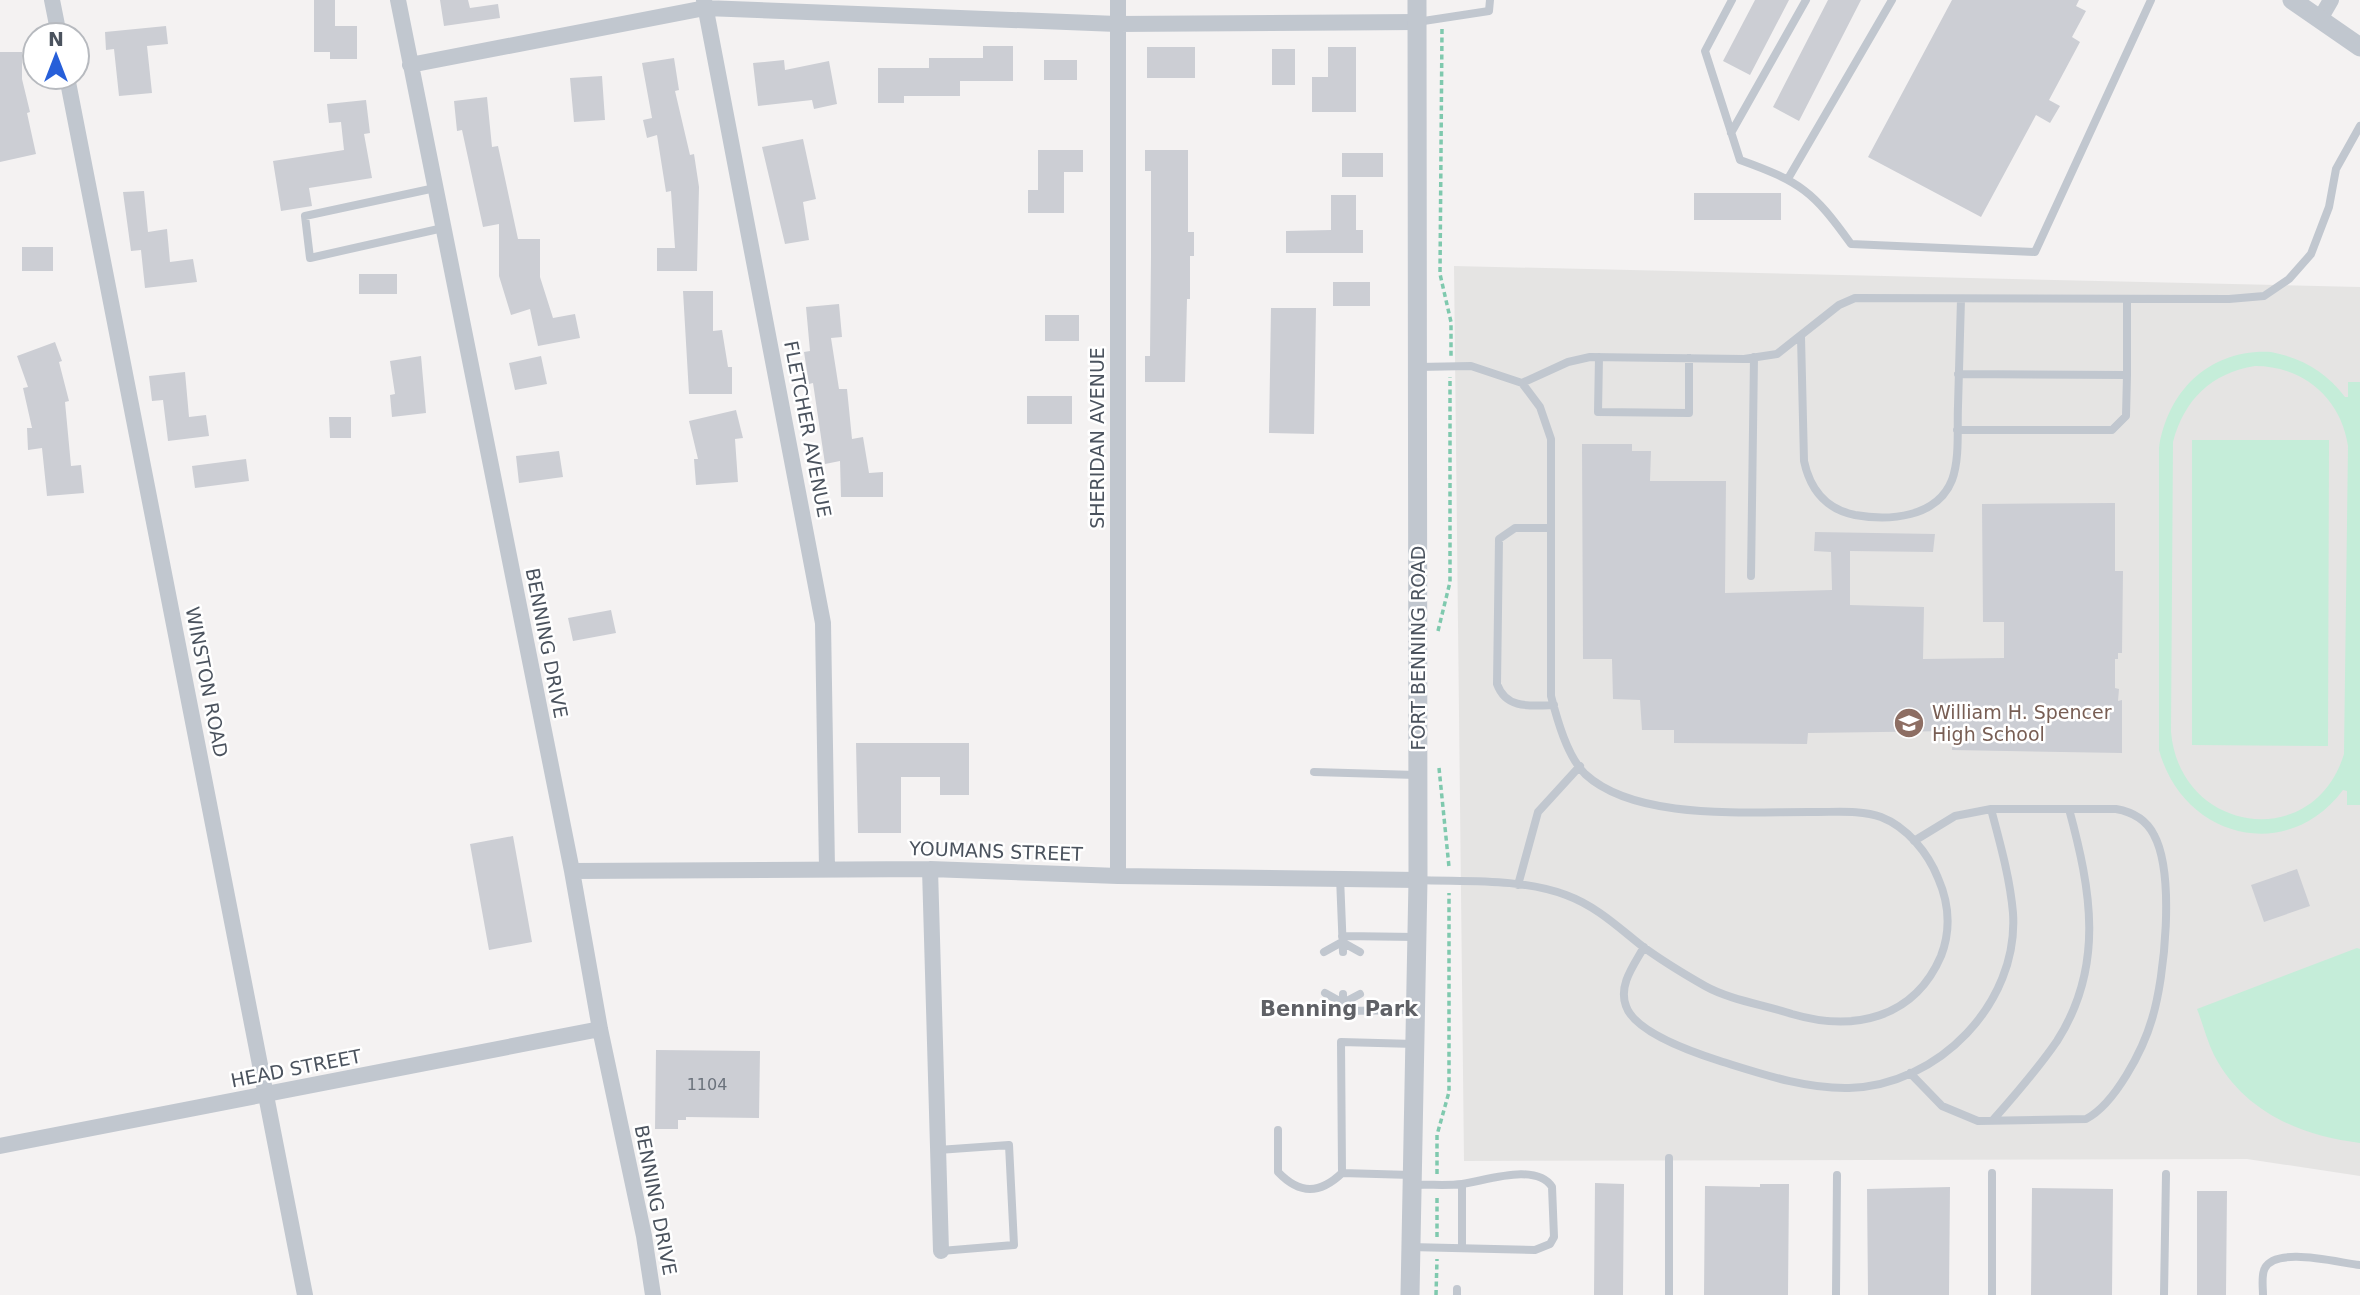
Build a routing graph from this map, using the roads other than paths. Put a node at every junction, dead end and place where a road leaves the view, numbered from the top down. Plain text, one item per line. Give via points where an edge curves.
1 (52, 0) edge
2 (398, 0) edge
3 (1118, 0) edge
4 (1417, 0) edge
5 (1490, 0) edge
6 (1732, 0) edge
7 (1806, 0) edge
8 (1892, 0) edge
9 (2151, 0) edge
10 (2292, 0) edge
11 (2331, 0) edge
12 (704, 4) edge
13 (2319, 19) junction
14 (56, 21) edge
15 (1417, 22) junction
16 (1117, 24) junction
17 (2360, 47) edge
18 (410, 65) junction
19 (70, 91) edge
20 (2360, 126) edge
21 (1731, 133) junction
22 (1789, 177) junction
23 (435, 187) junction
24 (443, 228) junction
25 (1961, 299) junction
26 (2127, 299) junction
27 (1801, 337) junction
28 (1599, 357) junction
29 (1754, 357) junction
30 (1689, 358) junction
31 (1416, 367) junction
32 (1958, 374) junction
33 (2127, 375) junction
34 (1522, 383) junction
35 (1957, 429) junction
36 (1551, 528) junction
37 (1751, 576) dead end
38 (1553, 705) junction
39 (1580, 766) junction
40 (1314, 772) dead end
41 (1418, 775) junction
42 (1991, 809) junction
43 (2069, 809) junction
44 (1913, 841) junction
45 (827, 869) junction
46 (930, 869) junction
47 (572, 871) junction
48 (1118, 876) junction
49 (1340, 877) junction
50 (1418, 880) junction
51 (1518, 884) junction
52 (1417, 937) junction
53 (1342, 939) junction
54 (1644, 947) junction
55 (1324, 952) dead end
56 (1343, 952) dead end
57 (1360, 952) dead end
58 (1325, 993) dead end
59 (1360, 994) dead end
60 (1343, 999) junction
61 (1416, 1010) junction
62 (600, 1029) junction
63 (1415, 1044) junction
64 (1910, 1073) junction
65 (266, 1095) junction
66 (1993, 1120) junction
67 (1278, 1130) dead end
68 (0, 1146) edge
69 (938, 1150) junction
70 (1669, 1158) dead end
71 (1342, 1173) junction
72 (1992, 1173) dead end
73 (2166, 1174) dead end
74 (1837, 1175) dead end
75 (1411, 1180) junction
76 (1462, 1184) junction
77 (1410, 1247) junction
78 (1462, 1248) junction
79 (941, 1251) joint
80 (2360, 1265) edge
81 (304, 1295) edge
82 (653, 1295) edge
83 (1410, 1295) edge
84 (1669, 1295) edge
85 (1836, 1295) edge
86 (1992, 1295) edge
87 (2164, 1295) edge
88 (2263, 1295) edge

1 - 14 street
2 - 18 street, BENNING DRIVE
3 - 16 street, SHERIDAN AVENUE
4 - 15 street, FORT BENNING ROAD
5 - 15 lane via 1489,11
6 - 21 lane via 1705,51
7 - 21 lane
8 - 22 lane
9 - 22 lane via 2035,252 1851,244 1824,205
10 - 13 street
11 - 13 street
12 - 16 street
12 - 18 street
12 - 45 street, FLETCHER AVENUE via 823,623
13 - 17 street
15 - 16 street
15 - 31 street, FORT BENNING ROAD
16 - 48 street, SHERIDAN AVENUE
18 - 23 street, BENNING DRIVE
19 - 65 street, WINSTON ROAD
20 - 26 lane via 2336,169 2329,207 2311,254 2289,279 2264,296
21 - 22 lane via 1740,160
23 - 24 street, BENNING DRIVE
23 - 24 lane via 305,216 310,258
24 - 47 street, BENNING DRIVE
25 - 26 lane
25 - 27 lane via 1855,299 1839,305
25 - 32 lane
26 - 33 lane
27 - 29 lane via 1777,354
27 - 35 lane via 1804,461 1817,495 1830,505 1861,516 1906,516 1927,509 1951,481
28 - 30 lane
28 - 30 lane via 1598,412 1689,414
28 - 34 lane via 1568,362
29 - 30 lane
29 - 37 lane
31 - 34 lane via 1471,366
31 - 41 street, FORT BENNING ROAD
32 - 33 lane
32 - 35 lane
33 - 35 lane via 2126,416 2112,429
34 - 36 lane via 1540,407 1551,439
36 - 38 lane
36 - 38 lane via 1515,528 1499,539 1496,684 1502,697 1512,703
38 - 39 lane via 1559,728
39 - 44 lane via 1615,792 1671,810 1842,812 1880,817
39 - 51 lane via 1538,812
40 - 41 lane
41 - 50 street, FORT BENNING ROAD
42 - 43 lane
42 - 44 lane via 1955,816
42 - 64 lane via 2013,914 2011,952 1995,996 1975,1026 1940,1058
43 - 66 lane via 2091,930 2085,974 2074,1010 2057,1041
43 - 66 lane via 2132,812 2154,833 2165,882 2164,957 2152,1021 2100,1112 2086,1119
44 - 54 lane via 1930,859 1945,894 1949,927 1928,979 1909,1000 1881,1017 1849,1022 1811,1019 1707,988
45 - 46 street, YOUMANS STREET
45 - 47 street, YOUMANS STREET
46 - 48 street, YOUMANS STREET
46 - 69 street
47 - 62 street, BENNING DRIVE
48 - 49 street, YOUMANS STREET
49 - 50 street, YOUMANS STREET
49 - 53 lane
50 - 51 lane
50 - 52 street, FORT BENNING ROAD
51 - 54 lane via 1566,895 1606,916
52 - 53 lane
52 - 61 street, FORT BENNING ROAD
53 - 55 lane
53 - 56 lane
53 - 57 lane
54 - 64 lane via 1625,981 1626,1007 1636,1021 1695,1053 1812,1087 1852,1088
58 - 60 lane
59 - 60 lane
60 - 61 lane via 1343,1011
61 - 63 street, FORT BENNING ROAD
62 - 65 street, HEAD STREET
62 - 82 street, BENNING DRIVE
63 - 71 lane via 1342,1042
63 - 75 street, FORT BENNING ROAD
64 - 66 lane via 1951,1111 1978,1121
65 - 68 street, HEAD STREET
65 - 81 street, WINSTON ROAD
67 - 71 lane via 1278,1172 1294,1186 1314,1191
69 - 79 street
69 - 79 lane via 1009,1145 1014,1245
70 - 84 lane
71 - 75 lane
72 - 86 lane
73 - 87 lane
74 - 85 lane
75 - 76 lane
75 - 77 street, FORT BENNING ROAD
76 - 78 lane
76 - 78 lane via 1506,1175 1544,1179 1552,1187 1553,1237 1542,1249
77 - 78 lane
77 - 83 street, FORT BENNING ROAD
80 - 88 lane via 2273,1258 2264,1269

